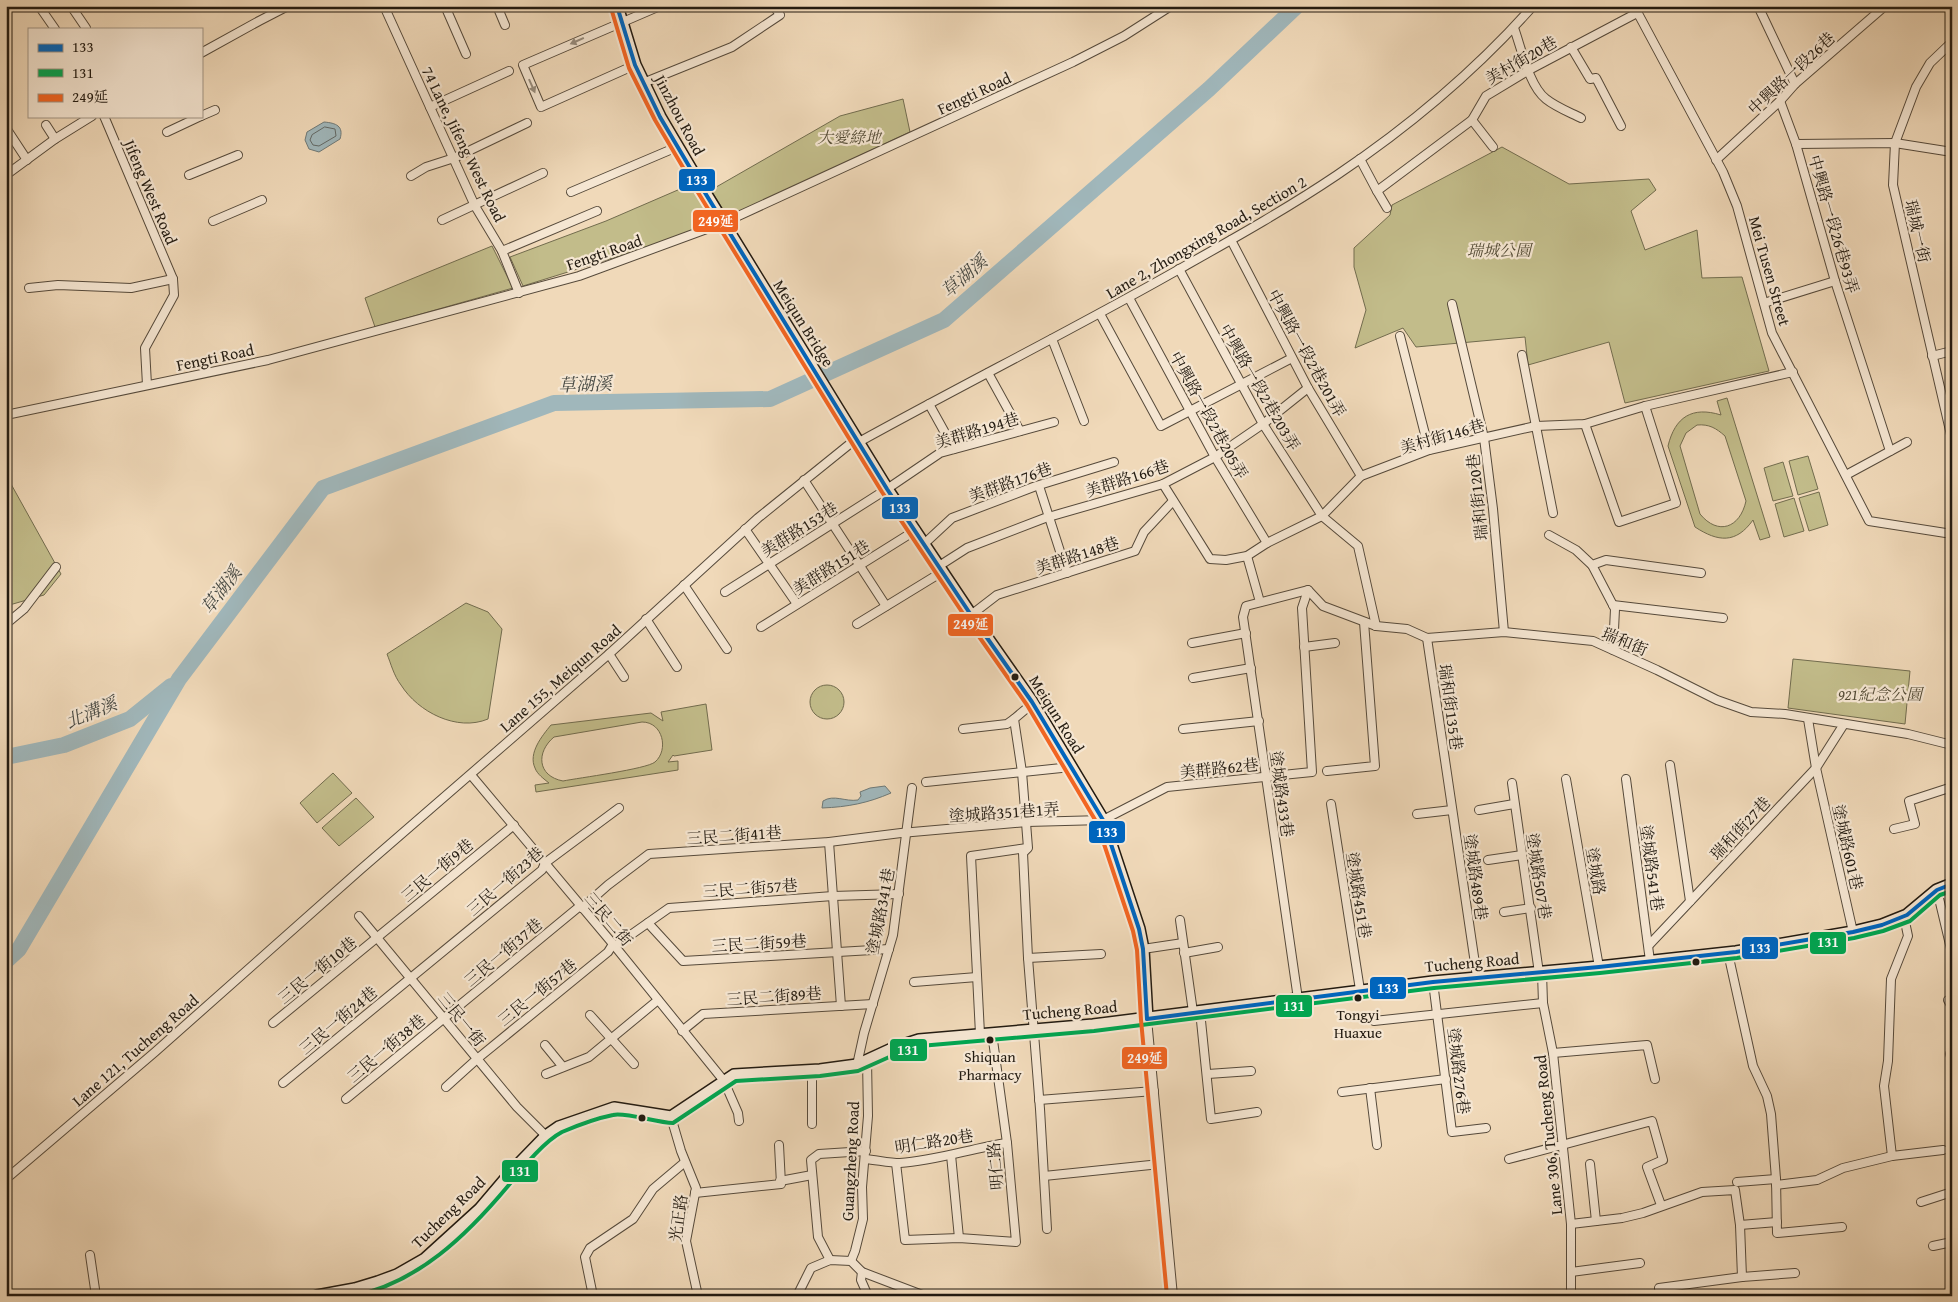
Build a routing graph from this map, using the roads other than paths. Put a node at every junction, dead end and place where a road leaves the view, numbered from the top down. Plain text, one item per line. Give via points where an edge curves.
1 (39, 6) edge
2 (72, 6) edge
3 (288, 6) edge
4 (384, 6) edge
5 (445, 6) edge
6 (497, 6) edge
7 (617, 6) edge
8 (660, 6) edge
9 (774, 6) edge
10 (1172, 6) edge
11 (1533, 6) edge
12 (1758, 6) edge
13 (1885, 6) edge
14 (1635, 10) edge
15 (622, 21) junction
16 (505, 25) dead end
17 (54, 28) edge
18 (86, 28) edge
19 (1514, 28) junction
20 (1952, 42) edge
21 (1571, 47) junction
22 (202, 52) edge
23 (466, 54) dead end
24 (635, 65) junction
25 (1529, 70) junction
26 (509, 71) dead end
27 (643, 83) junction
28 (1795, 84) junction
29 (1780, 101) junction
30 (430, 106) junction
31 (214, 110) dead end
32 (202, 115) edge
33 (89, 118) edge
34 (105, 118) edge
35 (196, 118) edge
36 (1581, 118) dead end
37 (1472, 120) junction
38 (527, 123) dead end
39 (46, 125) dead end
40 (1621, 126) dead end
41 (6, 128) edge
42 (167, 132) dead end
43 (55, 139) junction
44 (1895, 143) junction
45 (1796, 144) junction
46 (677, 146) junction
47 (1493, 147) dead end
48 (1951, 152) edge
49 (238, 155) dead end
50 (454, 158) junction
51 (1360, 159) junction
52 (27, 160) junction
53 (1716, 160) junction
54 (1952, 161) edge
55 (543, 173) dead end
56 (6, 175) edge
57 (189, 175) dead end
58 (411, 176) dead end
59 (1377, 191) junction
60 (571, 192) dead end
61 (262, 200) dead end
62 (475, 206) junction
63 (1387, 208) dead end
64 (597, 211) dead end
65 (442, 220) dead end
66 (213, 221) dead end
67 (726, 228) junction
68 (1231, 240) junction
69 (502, 251) junction
70 (1179, 270) junction
71 (172, 279) junction
72 (1835, 281) junction
73 (29, 288) dead end
74 (519, 293) junction
75 (1129, 298) junction
76 (1764, 303) junction
77 (1452, 304) dead end
78 (1100, 314) junction
79 (1400, 336) dead end
80 (1052, 339) junction
81 (1952, 351) edge
82 (1522, 355) dead end
83 (1932, 356) junction
84 (1292, 358) junction
85 (1792, 372) junction
86 (988, 373) junction
87 (147, 385) junction
88 (1242, 385) junction
89 (1308, 388) junction
90 (929, 404) junction
91 (1645, 406) junction
92 (1190, 411) junction
93 (6, 415) edge
94 (1084, 421) dead end
95 (1054, 422) dead end
96 (1263, 424) junction
97 (1585, 424) junction
98 (1536, 426) junction
99 (852, 430) joint
100 (1020, 431) junction
101 (1484, 438) junction
102 (1952, 440) edge
103 (859, 442) junction
104 (1908, 442) dead end
105 (954, 449) junction
106 (1429, 450) junction
107 (1890, 451) junction
108 (1215, 457) junction
109 (1114, 462) dead end
110 (1846, 475) junction
111 (1361, 476) junction
112 (804, 480) junction
113 (1163, 484) junction
114 (1039, 486) junction
115 (887, 489) junction
116 (1173, 501) junction
117 (1554, 513) dead end
118 (1322, 516) junction
119 (1049, 517) junction
120 (832, 524) junction
121 (746, 529) junction
122 (916, 530) junction
123 (1952, 534) edge
124 (1549, 535) dead end
125 (1267, 543) junction
126 (924, 544) junction
127 (1247, 556) junction
128 (770, 564) junction
129 (859, 565) junction
130 (1592, 565) junction
131 (56, 568) dead end
132 (941, 569) junction
133 (1068, 573) junction
134 (1701, 573) dead end
135 (684, 585) junction
136 (1308, 590) junction
137 (724, 592) dead end
138 (1260, 602) junction
139 (797, 604) junction
140 (1613, 605) junction
141 (886, 606) junction
142 (971, 615) junction
143 (1723, 618) dead end
144 (646, 619) junction
145 (1364, 622) junction
146 (6, 624) edge
147 (857, 624) dead end
148 (761, 626) dead end
149 (1376, 626) junction
150 (1504, 632) junction
151 (1246, 634) junction
152 (1428, 638) junction
153 (1335, 642) dead end
154 (1192, 643) dead end
155 (1304, 646) junction
156 (727, 649) dead end
157 (1613, 650) junction
158 (609, 654) junction
159 (677, 667) dead end
160 (1251, 668) junction
161 (624, 677) dead end
162 (1193, 678) dead end
163 (1033, 703) junction
164 (1014, 719) junction
165 (1808, 719) junction
166 (1259, 720) junction
167 (1844, 724) junction
168 (963, 729) dead end
169 (1183, 729) dead end
170 (1952, 745) edge
171 (1670, 764) dead end
172 (1071, 767) junction
173 (1816, 768) junction
174 (1327, 771) dead end
175 (1022, 772) junction
176 (472, 775) junction
177 (1265, 777) junction
178 (1566, 779) dead end
179 (1626, 779) dead end
180 (1448, 780) joint
181 (926, 782) dead end
182 (1512, 783) dead end
183 (1952, 787) edge
184 (912, 788) dead end
185 (1331, 804) dead end
186 (1514, 804) junction
187 (619, 808) dead end
188 (1452, 810) junction
189 (1479, 810) dead end
190 (1417, 814) dead end
191 (1103, 820) junction
192 (1027, 822) junction
193 (514, 825) junction
194 (1894, 829) dead end
195 (907, 833) junction
196 (829, 842) junction
197 (1028, 848) junction
198 (1522, 855) junction
199 (1488, 860) dead end
200 (545, 864) junction
201 (1952, 884) edge
202 (1937, 890) junction
203 (899, 894) junction
204 (833, 896) junction
205 (1690, 902) junction
206 (581, 907) junction
207 (1531, 908) junction
208 (1504, 912) dead end
209 (359, 916) dead end
210 (1904, 917) junction
211 (1180, 920) dead end
212 (648, 923) junction
213 (1853, 932) junction
214 (378, 937) junction
215 (282, 940) joint
216 (1183, 943) junction
217 (614, 945) junction
218 (1649, 945) junction
219 (1218, 947) dead end
220 (889, 949) junction
221 (1143, 949) junction
222 (836, 952) junction
223 (1184, 953) junction
224 (1728, 953) junction
225 (1952, 953) edge
226 (1101, 954) dead end
227 (1028, 958) junction
228 (1650, 961) junction
229 (1599, 967) junction
230 (1541, 973) junction
231 (410, 977) junction
232 (977, 977) junction
233 (1477, 977) junction
234 (914, 982) dead end
235 (1433, 982) junction
236 (1360, 990) junction
237 (1298, 999) junction
238 (658, 1000) junction
239 (1544, 1003) junction
240 (873, 1004) junction
241 (841, 1006) junction
242 (1197, 1012) junction
243 (590, 1015) dead end
244 (1438, 1015) junction
245 (443, 1018) junction
246 (1146, 1019) junction
247 (1374, 1022) dead end
248 (273, 1023) dead end
249 (682, 1031) junction
250 (1032, 1031) junction
251 (992, 1033) junction
252 (980, 1034) junction
253 (611, 1038) junction
254 (545, 1045) dead end
255 (1553, 1053) junction
256 (1952, 1053) edge
257 (477, 1059) junction
258 (1952, 1060) edge
259 (862, 1063) junction
260 (634, 1064) dead end
261 (563, 1067) junction
262 (812, 1070) junction
263 (1251, 1071) dead end
264 (546, 1074) dead end
265 (1208, 1074) junction
266 (1446, 1079) junction
267 (1655, 1080) dead end
268 (724, 1081) junction
269 (283, 1083) dead end
270 (446, 1087) dead end
271 (1370, 1088) junction
272 (1154, 1091) junction
273 (1342, 1092) dead end
274 (346, 1099) dead end
275 (1039, 1100) junction
276 (1257, 1112) dead end
277 (741, 1116) dead end
278 (671, 1117) junction
279 (812, 1124) dead end
280 (1486, 1128) dead end
281 (546, 1136) junction
282 (1007, 1143) junction
283 (778, 1145) dead end
284 (1377, 1145) dead end
285 (1564, 1146) junction
286 (1942, 1150) dead end
287 (866, 1155) junction
288 (951, 1155) junction
289 (1892, 1156) junction
290 (1509, 1159) dead end
291 (685, 1162) junction
292 (896, 1163) junction
293 (1160, 1164) junction
294 (1590, 1164) dead end
295 (812, 1175) junction
296 (1044, 1176) junction
297 (6, 1180) edge
298 (780, 1181) junction
299 (1737, 1182) dead end
300 (1776, 1182) junction
301 (1952, 1192) edge
302 (695, 1193) junction
303 (1921, 1202) dead end
304 (1661, 1205) junction
305 (1596, 1221) junction
306 (1777, 1222) junction
307 (1571, 1224) junction
308 (1740, 1224) junction
309 (1842, 1228) dead end
310 (1047, 1229) dead end
311 (960, 1238) junction
312 (1952, 1242) edge
313 (1933, 1246) dead end
314 (90, 1256) dead end
315 (830, 1260) junction
316 (850, 1261) junction
317 (1640, 1263) dead end
318 (862, 1272) junction
319 (1571, 1272) junction
320 (1795, 1273) dead end
321 (1742, 1277) junction
322 (96, 1296) edge
323 (317, 1296) edge
324 (594, 1296) edge
325 (698, 1296) edge
326 (797, 1296) edge
327 (868, 1296) edge
328 (925, 1296) edge
329 (1174, 1296) edge
330 (1571, 1296) edge
331 (1660, 1296) edge

1 - 17 street
2 - 18 street
3 - 22 street
4 - 30 street, 74 Lane, Jifeng West Road
5 - 23 street
6 - 16 street
7 - 15 street, Jinzhou Road
8 - 15 street
9 - 27 street via 780,15 732,47
10 - 67 street, Fengti Road via 1073,62
11 - 19 street, Lane 2, Zhongxing Road, Section 2
12 - 28 street
13 - 28 street, 中興路一段26巷
14 - 21 street, 美村街20巷
14 - 53 street, Mei Tusen Street
15 - 24 street, Jinzhou Road
15 -> 24 street via 523,65 541,106
19 - 25 street
19 - 51 street, Lane 2, Zhongxing Road, Section 2 via 1448,88
20 - 44 street, 瑞城一街 via 1930,63 1916,87
21 - 25 street, 美村街20巷
21 - 40 street via 1590,79 1596,78
24 - 27 street, Jinzhou Road
25 - 36 street via 1545,99
25 - 37 street, 美村街20巷 via 1486,96
26 - 30 street
27 - 46 street, Jinzhou Road
28 - 29 street, 中興路一段26巷
29 - 45 street, 中興路一段26巷93弄
29 - 53 street, 中興路一段26巷
30 - 50 street, 74 Lane, Jifeng West Road
31 - 32 street
33 - 43 street
34 - 71 street, Jifeng West Road
35 - 42 street
37 - 47 street
37 - 59 street, 美村街20巷
38 - 50 street
39 - 43 street
41 - 52 street
43 - 52 street
44 - 45 street
44 - 48 street
44 - 83 street, 瑞城一街 via 1893,185
45 - 72 street, 中興路一段26巷93弄
46 - 60 street
46 - 67 street, Jinzhou Road
48 - 54 street
49 - 57 street
50 - 58 street via 426,167
50 - 62 street, 74 Lane, Jifeng West Road
51 - 59 street
51 - 68 street, Lane 2, Zhongxing Road, Section 2
52 - 56 street
53 - 76 street, Mei Tusen Street via 1737,206
55 - 62 street
59 - 63 street
61 - 66 street
62 - 65 street
62 - 69 street, 74 Lane, Jifeng West Road
64 - 69 street
67 - 74 street, Fengti Road
67 - 99 street, Meiqun Bridge
68 - 70 street, Lane 2, Zhongxing Road, Section 2
68 - 84 street, 中興路一段2巷201弄
69 - 74 street, 74 Lane, Jifeng West Road
70 - 75 street, Lane 2, Zhongxing Road, Section 2
70 - 88 street, 中興路一段2巷203弄
71 - 73 street via 132,288 58,285
71 - 87 street, Jifeng West Road via 174,294 145,348
72 - 76 street
72 - 107 street, 中興路一段26巷93弄
74 - 87 street, Fengti Road via 268,360
75 - 78 street, Lane 2, Zhongxing Road, Section 2
75 - 92 street, 中興路一段2巷205弄
76 - 85 street, Mei Tusen Street via 1772,333
77 - 101 street, 瑞和街120巷
78 - 80 street, Lane 2, Zhongxing Road, Section 2
78 - 92 street via 1161,426
79 - 106 street
80 - 86 street, Lane 2, Zhongxing Road, Section 2
80 - 94 street
81 - 83 street
82 - 98 street
83 - 102 street, 瑞城一街
84 - 88 street
84 - 89 street, 中興路一段2巷201弄
85 - 91 street, 美村街146巷
85 - 110 street, Mei Tusen Street
86 - 90 street, Lane 2, Zhongxing Road, Section 2
86 - 100 street
87 - 93 street, Fengti Road
88 - 92 street
88 - 96 street, 中興路一段2巷203弄
89 - 96 street, 美群路166巷
89 - 111 street, 中興路一段2巷201弄
90 - 103 street, Lane 2, Zhongxing Road, Section 2
90 - 105 street
91 - 97 street, 美村街146巷
91 - 97 street via 1676,504 1618,522
92 - 108 street, 中興路一段2巷205弄
95 - 100 street, 美群路194巷
96 - 108 street, 美群路166巷
96 - 118 street, 中興路一段2巷203弄
97 - 98 street, 美村街146巷
98 - 101 street, 美村街146巷
98 - 117 street
99 - 103 street, Meiqun Road
100 - 105 street, 美群路194巷
101 - 106 street, 美村街146巷
101 - 150 street, 瑞和街120巷
103 - 112 street, Lane 155, Meiqun Road via 851,443
103 - 115 street, Meiqun Road
104 - 107 street
105 - 115 street, 美群路194巷 via 940,453
106 - 111 street, 美村街146巷
107 - 110 street
108 - 113 street, 美群路166巷
108 - 125 street, 中興路一段2巷205弄
109 - 114 street, 美群路176巷
110 - 123 street, Mei Tusen Street via 1869,522
111 - 118 street, 美村街146巷
112 - 120 street
112 - 121 street, Lane 155, Meiqun Road
113 - 116 street, 美村街146巷
113 - 119 street, 美群路166巷
114 - 119 street
114 - 126 street, 美群路176巷 via 952,518
115 - 120 street, 美群路153巷
115 - 122 street, Meiqun Road
116 - 127 street, 美村街146巷 via 1210,559
116 - 133 street, 美群路148巷 via 1144,532 1135,551
118 - 125 street, 美村街146巷
118 - 149 street, 中興路一段2巷203弄 via 1358,546
119 - 132 street, 美群路166巷 via 967,548
119 - 133 street
120 - 128 street, 美群路153巷
120 - 129 street
121 - 128 street
121 - 135 street, Lane 155, Meiqun Road
122 - 126 street, Meiqun Road
122 - 129 street, 美群路151巷
124 - 130 street via 1576,550
125 - 127 street, 美村街146巷
126 - 132 street, Meiqun Road
127 - 138 street
128 - 137 street, 美群路153巷
128 - 139 street
129 - 139 street, 美群路151巷
129 - 141 street
130 - 134 street via 1606,560
130 - 140 street
131 - 146 street via 24,609
132 - 141 street, 美群路166巷
132 - 142 street, Meiqun Road
133 - 142 street, 美群路148巷 via 997,595
135 - 144 street, Lane 155, Meiqun Road
135 - 156 street
136 - 138 street
136 - 145 street, 瑞和街 via 1323,606
136 - 155 street, 美群路62巷 via 1302,608
138 - 151 street, 塗城路433巷 via 1246,606 1243,617
139 - 148 street, 美群路151巷
140 - 143 street
140 - 157 street
141 - 147 street, 美群路166巷
142 - 163 street, Meiqun Road
144 - 158 street, Lane 155, Meiqun Road
144 - 159 street
145 - 149 street, 瑞和街
145 - 174 street via 1375,766
149 - 152 street, 瑞和街 via 1407,628
150 - 152 street, 瑞和街
150 - 157 street, 瑞和街 via 1593,641
151 - 154 street
151 - 160 street, 塗城路433巷
152 - 180 street, 瑞和街135巷
153 - 155 street
155 - 177 street, 美群路62巷 via 1312,772
157 - 165 street, 瑞和街 via 1717,700 1751,712
158 - 161 street
158 - 176 street, Lane 155, Meiqun Road
160 - 162 street
160 - 166 street, 塗城路433巷
163 - 164 street
163 - 172 street, Meiqun Road
164 - 168 street via 1007,724
164 - 175 street
165 - 167 street, 瑞和街
165 - 173 street, 塗城路601巷
166 - 169 street
166 - 177 street, 塗城路433巷
167 - 170 street, 瑞和街
167 - 173 street, 瑞和街27巷
171 - 205 street
172 - 175 street
172 - 191 street, Meiqun Road
173 - 205 street, 瑞和街27巷
173 - 213 street, 塗城路601巷
175 - 181 street
175 - 192 street
176 - 193 street, 三民二街
176 - 215 street, Lane 155, Meiqun Road
177 - 191 street, 美群路62巷 via 1167,787
177 - 237 street, 塗城路433巷
178 - 229 street, 塗城路
179 - 218 street, 塗城路541巷
180 - 188 street, 塗城路489巷
182 - 186 street, 塗城路507巷
183 - 194 street via 1909,801 1915,824
184 - 195 street, 塗城路341巷
185 - 236 street, 塗城路451巷
186 - 189 street
186 - 198 street, 塗城路507巷
187 - 200 street, 三民一街23巷
188 - 190 street
188 - 233 street, 塗城路489巷
191 - 192 street, 塗城路351巷1弄
191 - 221 street, Meiqun Road
192 - 195 street, 塗城路351巷1弄
192 - 197 street
193 - 200 street, 三民二街
193 - 214 street, 三民一街9巷
195 - 196 street, 三民二街41巷
195 - 203 street, 塗城路341巷
196 - 204 street
196 - 206 street, 三民二街41巷 via 649,854
197 - 227 street via 1024,852
197 - 232 street via 971,856
198 - 199 street
198 - 207 street, 塗城路507巷
200 - 206 street, 三民二街
200 - 231 street, 三民一街23巷 via 542,870
201 - 202 street, Tucheng Road
202 - 210 street, Tucheng Road
202 - 225 street
203 - 204 street, 三民二街57巷
203 - 220 street, 塗城路341巷
204 - 212 street, 三民二街57巷 via 669,908
204 - 222 street
205 - 218 street, 瑞和街27巷
206 - 217 street, 三民二街
206 - 245 street, 三民一街37巷
207 - 208 street
207 - 230 street, 塗城路507巷
209 - 214 street, 三民一街
210 - 213 street, Tucheng Road
210 - 289 street via 1908,936 1891,979 1884,1086
211 - 216 street
212 - 217 street, 三民二街57巷
212 - 222 street, 三民二街59巷 via 683,961
213 - 224 street, Tucheng Road
214 - 231 street, 三民一街
214 - 248 street, 三民一街10巷
215 - 297 street, Lane 121, Tucheng Road
216 - 221 street
216 - 223 street
217 - 238 street, 三民二街
217 - 257 street, 三民一街57巷
218 - 228 street, 塗城路541巷
219 - 223 street
220 - 222 street, 三民二街59巷
220 - 240 street, 塗城路341巷
221 - 246 street, Meiqun Road
222 - 241 street
223 - 242 street
224 - 228 street, Tucheng Road
224 - 300 street via 1753,1066 1767,1096 1771,1114
226 - 227 street
227 - 250 street
228 - 229 street, Tucheng Road
229 - 230 street, Tucheng Road
230 - 233 street, Tucheng Road
230 - 239 street, Lane 306, Tucheng Road
231 - 245 street, 三民一街
231 - 269 street, 三民一街24巷
232 - 234 street
232 - 252 street
233 - 235 street, Tucheng Road
235 - 236 street, Tucheng Road
235 - 244 street, 塗城路276巷
236 - 237 street, Tucheng Road
237 - 242 street, Tucheng Road
238 - 249 street, 三民二街
238 - 253 street
239 - 244 street
239 - 255 street, Lane 306, Tucheng Road
240 - 241 street, 三民二街89巷
240 - 259 street, 塗城路341巷
241 - 249 street, 三民二街89巷 via 703,1014
242 - 246 street, Tucheng Road
242 - 265 street
243 - 253 street
244 - 247 street
244 - 266 street, 塗城路276巷
245 - 257 street, 三民一街
245 - 274 street, 三民一街38巷
246 - 250 street, Tucheng Road
246 - 272 street
249 - 268 street, 三民二街
250 - 251 street, Tucheng Road
250 - 275 street
251 - 252 street, Tucheng Road
251 - 282 street, 明仁路
252 - 259 street, Tucheng Road via 918,1040
253 - 260 street
253 - 261 street via 589,1057
254 - 261 street
255 - 267 street via 1647,1045
255 - 285 street, Lane 306, Tucheng Road
256 - 258 street
257 - 270 street, 三民一街57巷
257 - 281 street, 三民一街
259 - 262 street, Tucheng Road
259 - 287 street, Guangzheng Road via 868,1116
261 - 264 street
262 - 268 street, Tucheng Road via 734,1075
262 - 279 street
263 - 265 street
265 - 276 street via 1211,1118
266 - 271 street
266 - 280 street, 塗城路276巷 via 1452,1132
268 - 277 street, 三民二街
268 - 278 street, Tucheng Road
271 - 273 street
271 - 284 street
272 - 275 street
272 - 293 street
275 - 296 street
278 - 281 street, Tucheng Road via 614,1108 559,1127
278 - 291 street, 光正路
281 - 323 street, Tucheng Road via 480,1209 425,1259 378,1282
282 - 288 street, 明仁路20巷
282 - 311 street, 明仁路 via 1016,1242
283 - 298 street
285 - 290 street
285 - 304 street via 1652,1121 1663,1160 1647,1166
285 - 307 street, Lane 306, Tucheng Road
286 - 289 street
287 - 292 street, 明仁路20巷
287 - 295 street, 明仁路20巷 via 819,1154 811,1160
287 - 316 street, Guangzheng Road via 863,1219
288 - 292 street, 明仁路20巷
288 - 311 street
289 - 300 street via 1843,1168 1817,1180
291 - 302 street, 光正路 via 696,1185
291 - 324 street via 653,1189 633,1219 590,1248 585,1257
292 - 311 street via 905,1240
293 - 296 street
293 - 329 street
294 - 305 street
295 - 298 street
295 - 315 street via 818,1237
296 - 310 street
298 - 302 street via 780,1184
299 - 300 street
300 - 306 street
301 - 303 street
302 - 325 street, 光正路 via 686,1241
304 - 305 street via 1622,1218
304 - 308 street via 1702,1192 1735,1190
305 - 307 street
306 - 308 street
306 - 309 street via 1777,1233
307 - 319 street, Lane 306, Tucheng Road
308 - 321 street
312 - 313 street
314 - 322 street
315 - 316 street
315 - 326 street via 811,1268
316 - 318 street
317 - 319 street
318 - 327 street via 861,1280
318 - 328 street
319 - 330 street, Lane 306, Tucheng Road
320 - 321 street
321 - 331 street via 1659,1288

